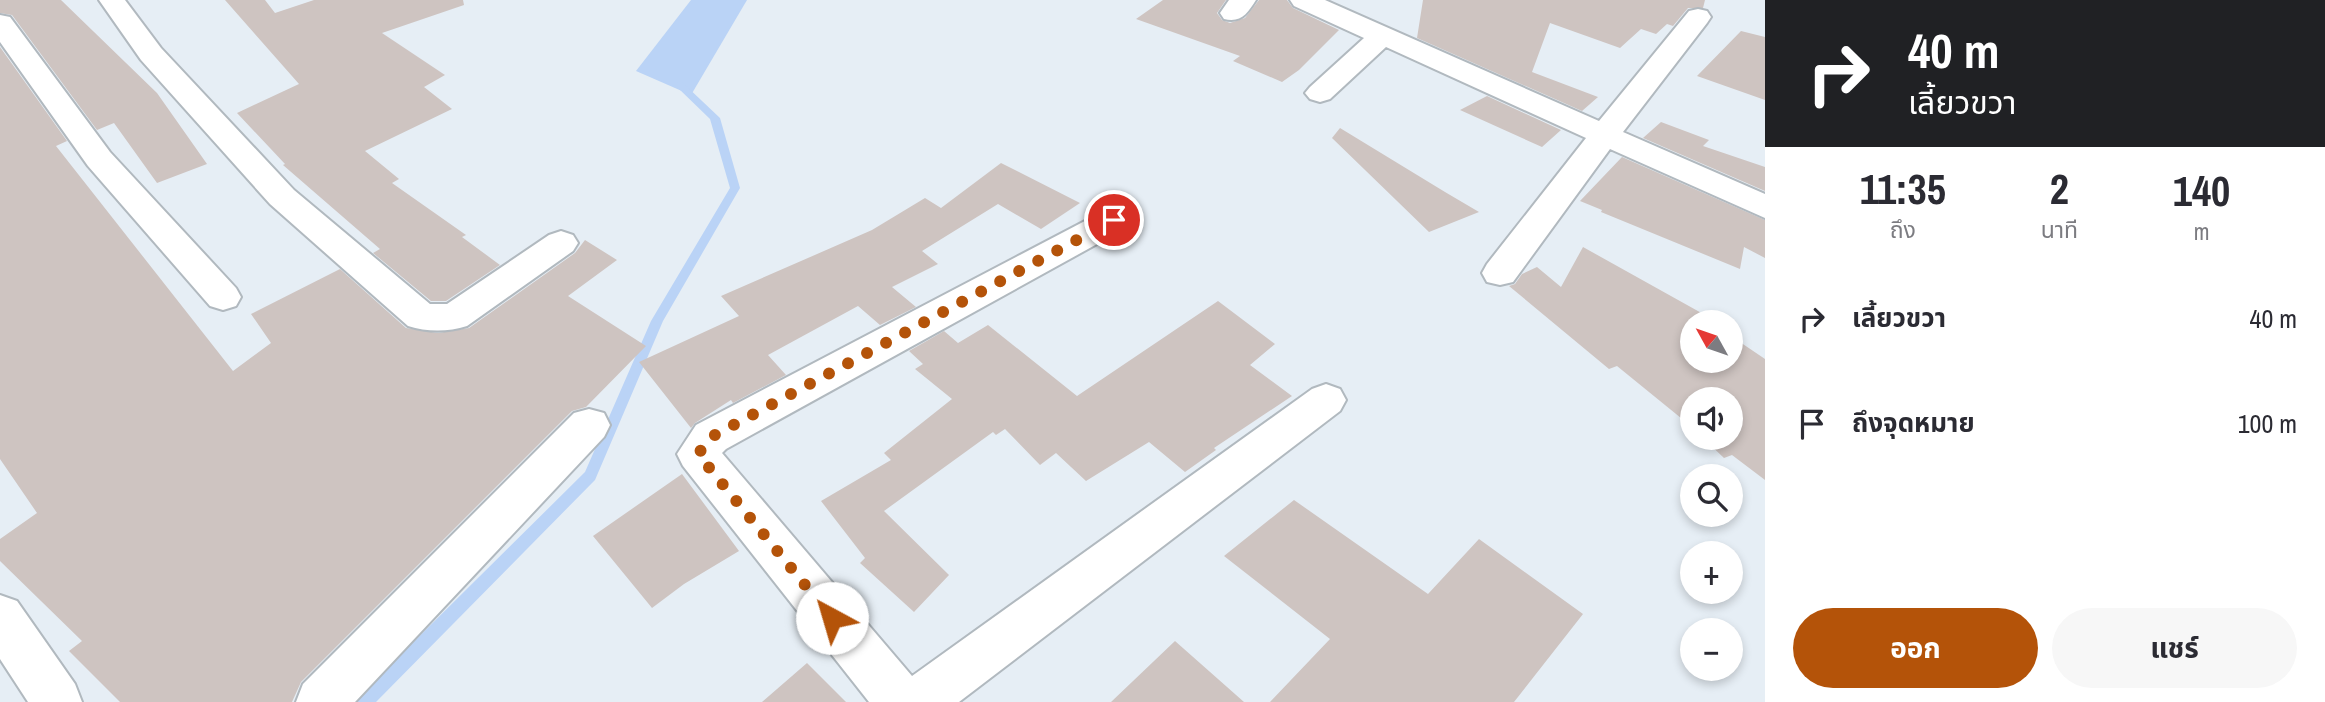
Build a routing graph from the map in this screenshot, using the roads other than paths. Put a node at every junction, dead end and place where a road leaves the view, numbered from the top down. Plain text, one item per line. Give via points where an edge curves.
1 (112, 0) edge
2 (1303, 0) edge
3 (1698, 17) dead end
4 (0, 23) edge
5 (1383, 35) junction
6 (1320, 93) dead end
7 (1605, 134) junction
8 (1765, 207) edge
9 (1114, 220) dead end
10 (561, 243) dead end
11 (1500, 272) dead end
12 (223, 297) dead end
13 (1326, 400) dead end
14 (589, 425) dead end
15 (0, 617) edge
16 (57, 702) edge
17 (321, 702) edge
18 (901, 702) edge
19 (918, 702) edge

1 - 10 street via 151,54 282,197 421,317 454,317
2 - 5 street
3 - 7 street
4 - 12 street via 99,159
5 - 6 street
5 - 7 street
7 - 8 street
7 - 11 street
9 - 18 street via 711,437 698,454
13 - 19 street
14 - 17 street
15 - 16 street

